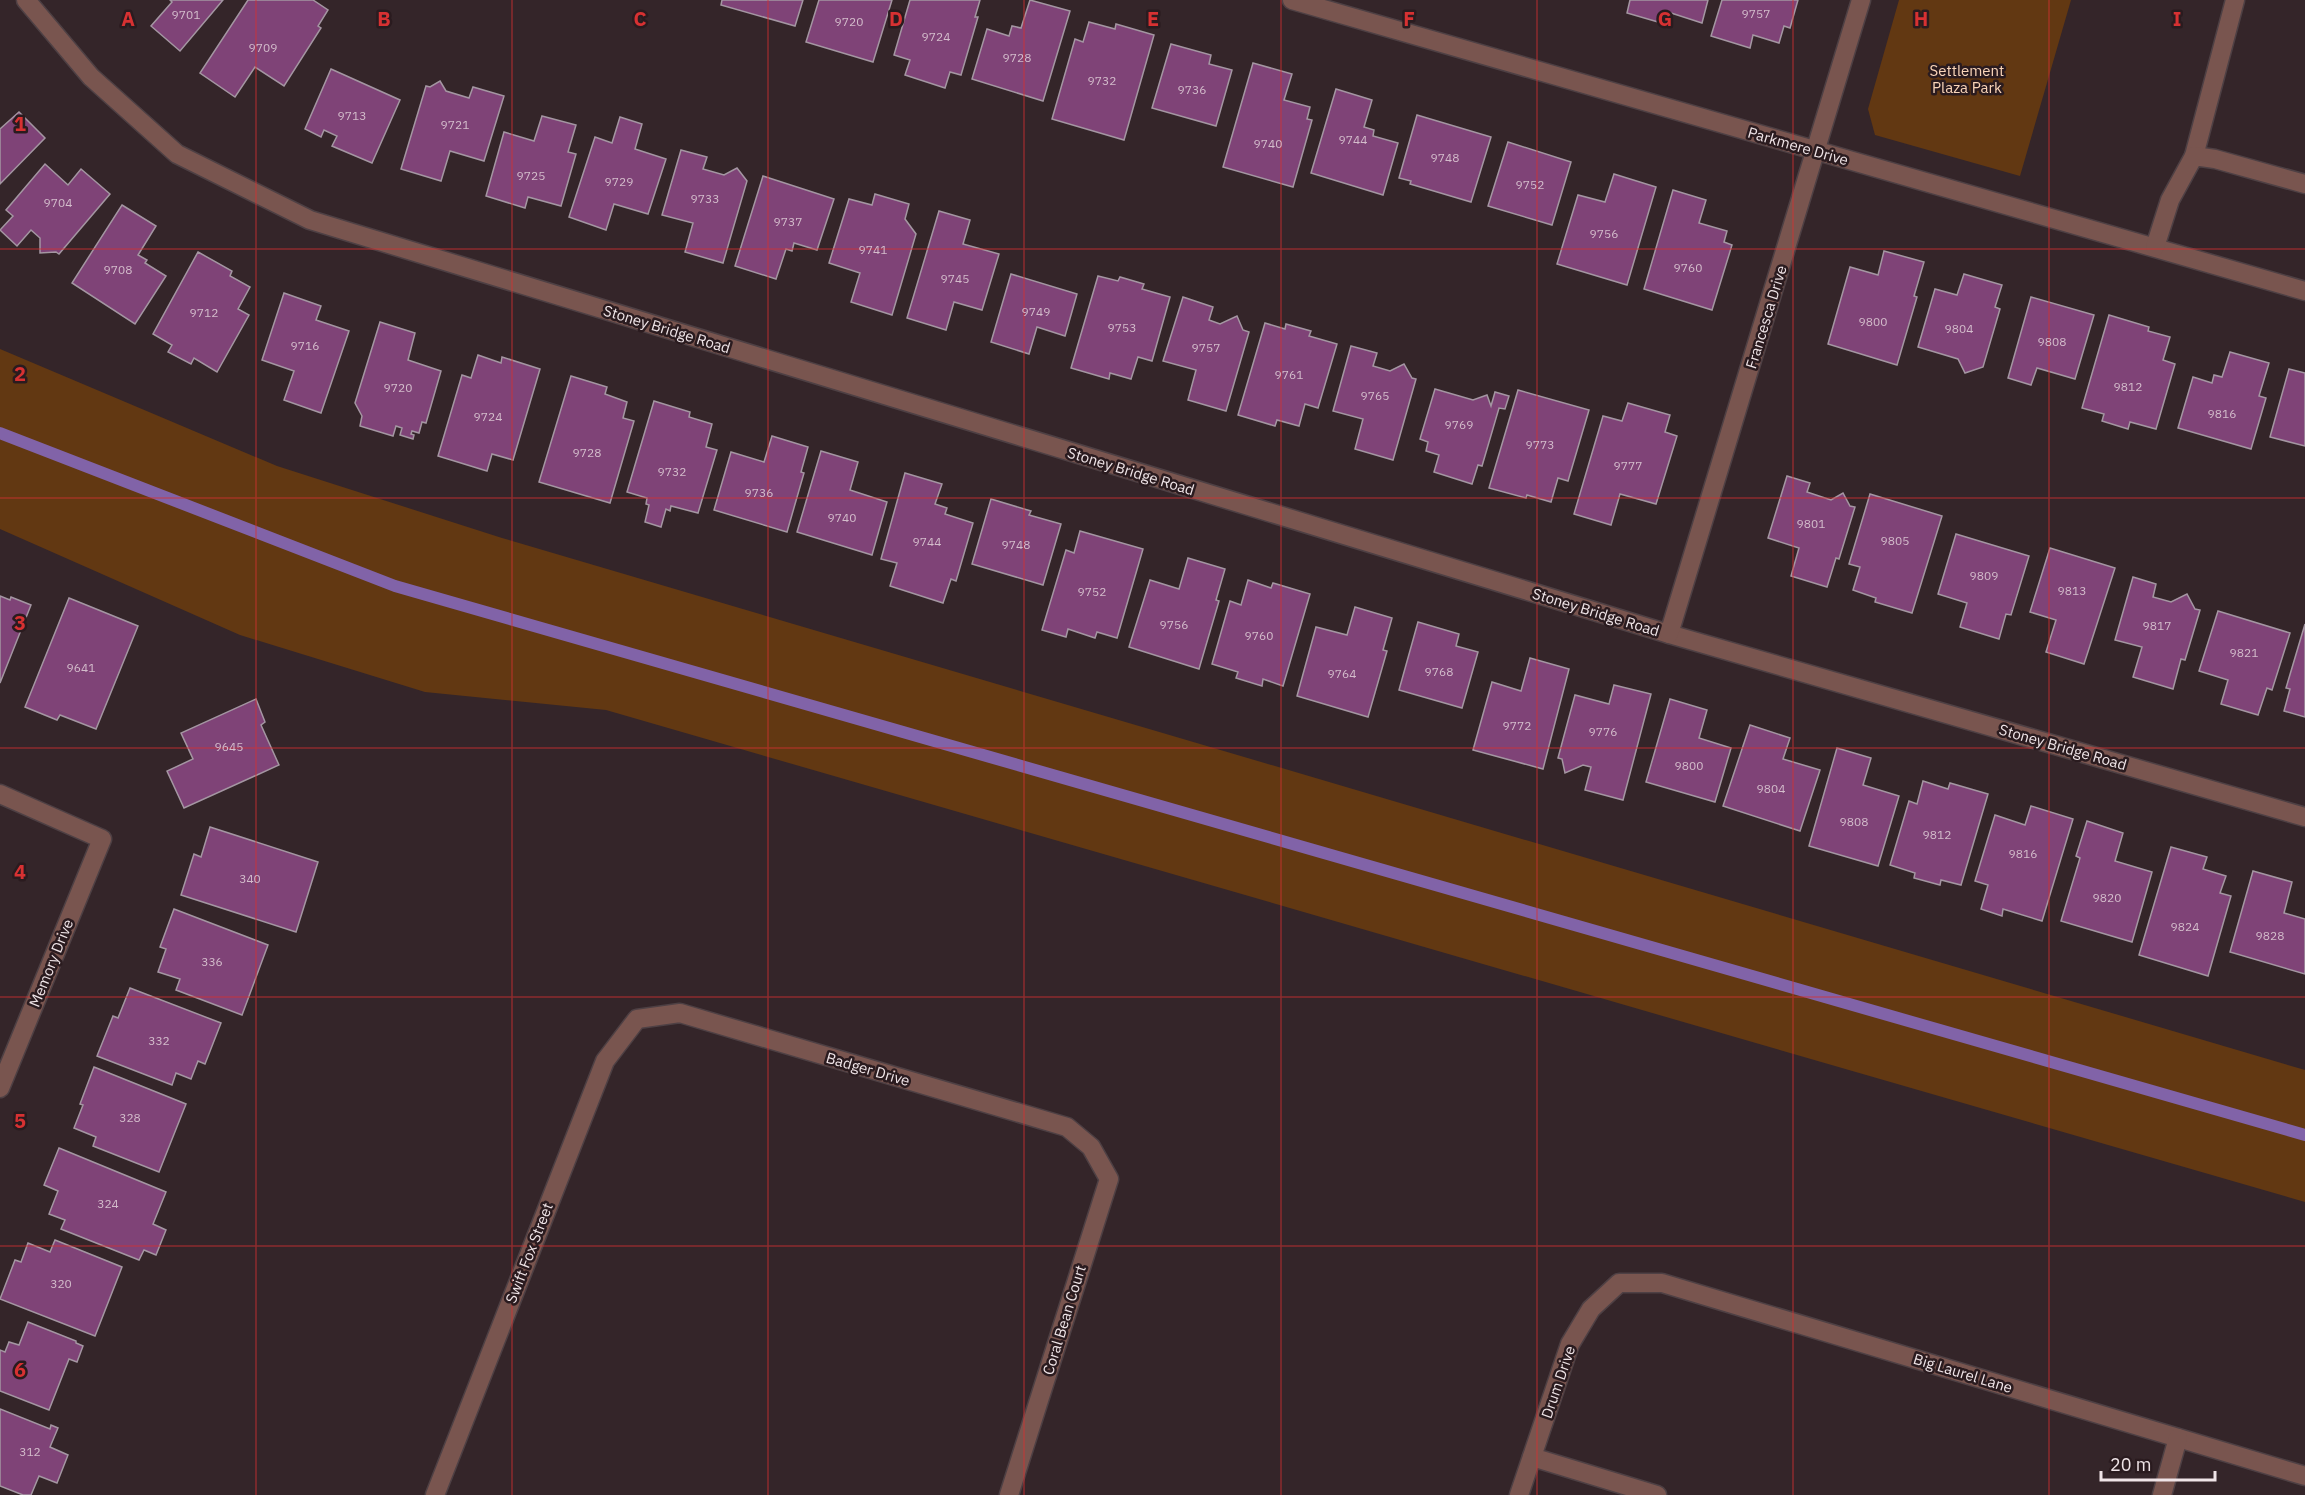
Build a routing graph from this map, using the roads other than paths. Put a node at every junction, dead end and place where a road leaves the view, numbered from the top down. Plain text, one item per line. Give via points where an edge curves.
1 (26, 0) edge
2 (1292, 0) edge
3 (1861, 0) edge
4 (2235, 0) edge
5 (1816, 151) junction
6 (2194, 156) junction
7 (2305, 184) edge
8 (2155, 247) junction
9 (2305, 291) edge
10 (1669, 634) junction
11 (0, 794) edge
12 (2305, 817) edge
13 (637, 1019) joint
14 (0, 1088) edge
15 (1091, 1147) joint
16 (1618, 1283) joint
17 (2178, 1438) junction
18 (1532, 1457) junction
19 (2305, 1476) edge
20 (435, 1495) edge
21 (1009, 1495) edge
22 (1519, 1495) edge
23 (1657, 1495) edge
24 (2162, 1495) edge

1 - 10 street, Stoney Bridge Road via 91,77 177,154 310,220
2 - 5 street, Parkmere Drive
3 - 5 street, Francesca Drive
4 - 6 street
5 - 8 street, Parkmere Drive
5 - 10 street, Francesca Drive
6 - 7 street
6 - 8 street via 2170,200
8 - 9 street, Parkmere Drive
10 - 12 street, Stoney Bridge Road
11 - 14 street, Memory Drive via 102,839
13 - 15 street, Badger Drive via 680,1013 1067,1127
13 - 20 street, Swift Fox Street via 605,1060
15 - 21 street, Coral Bean Court via 1109,1179
16 - 17 street, Big Laurel Lane via 1662,1283
16 - 18 street, Drum Drive via 1591,1309 1570,1344
17 - 19 street, Big Laurel Lane
17 - 24 street
18 - 22 street, Drum Drive
18 - 23 street

